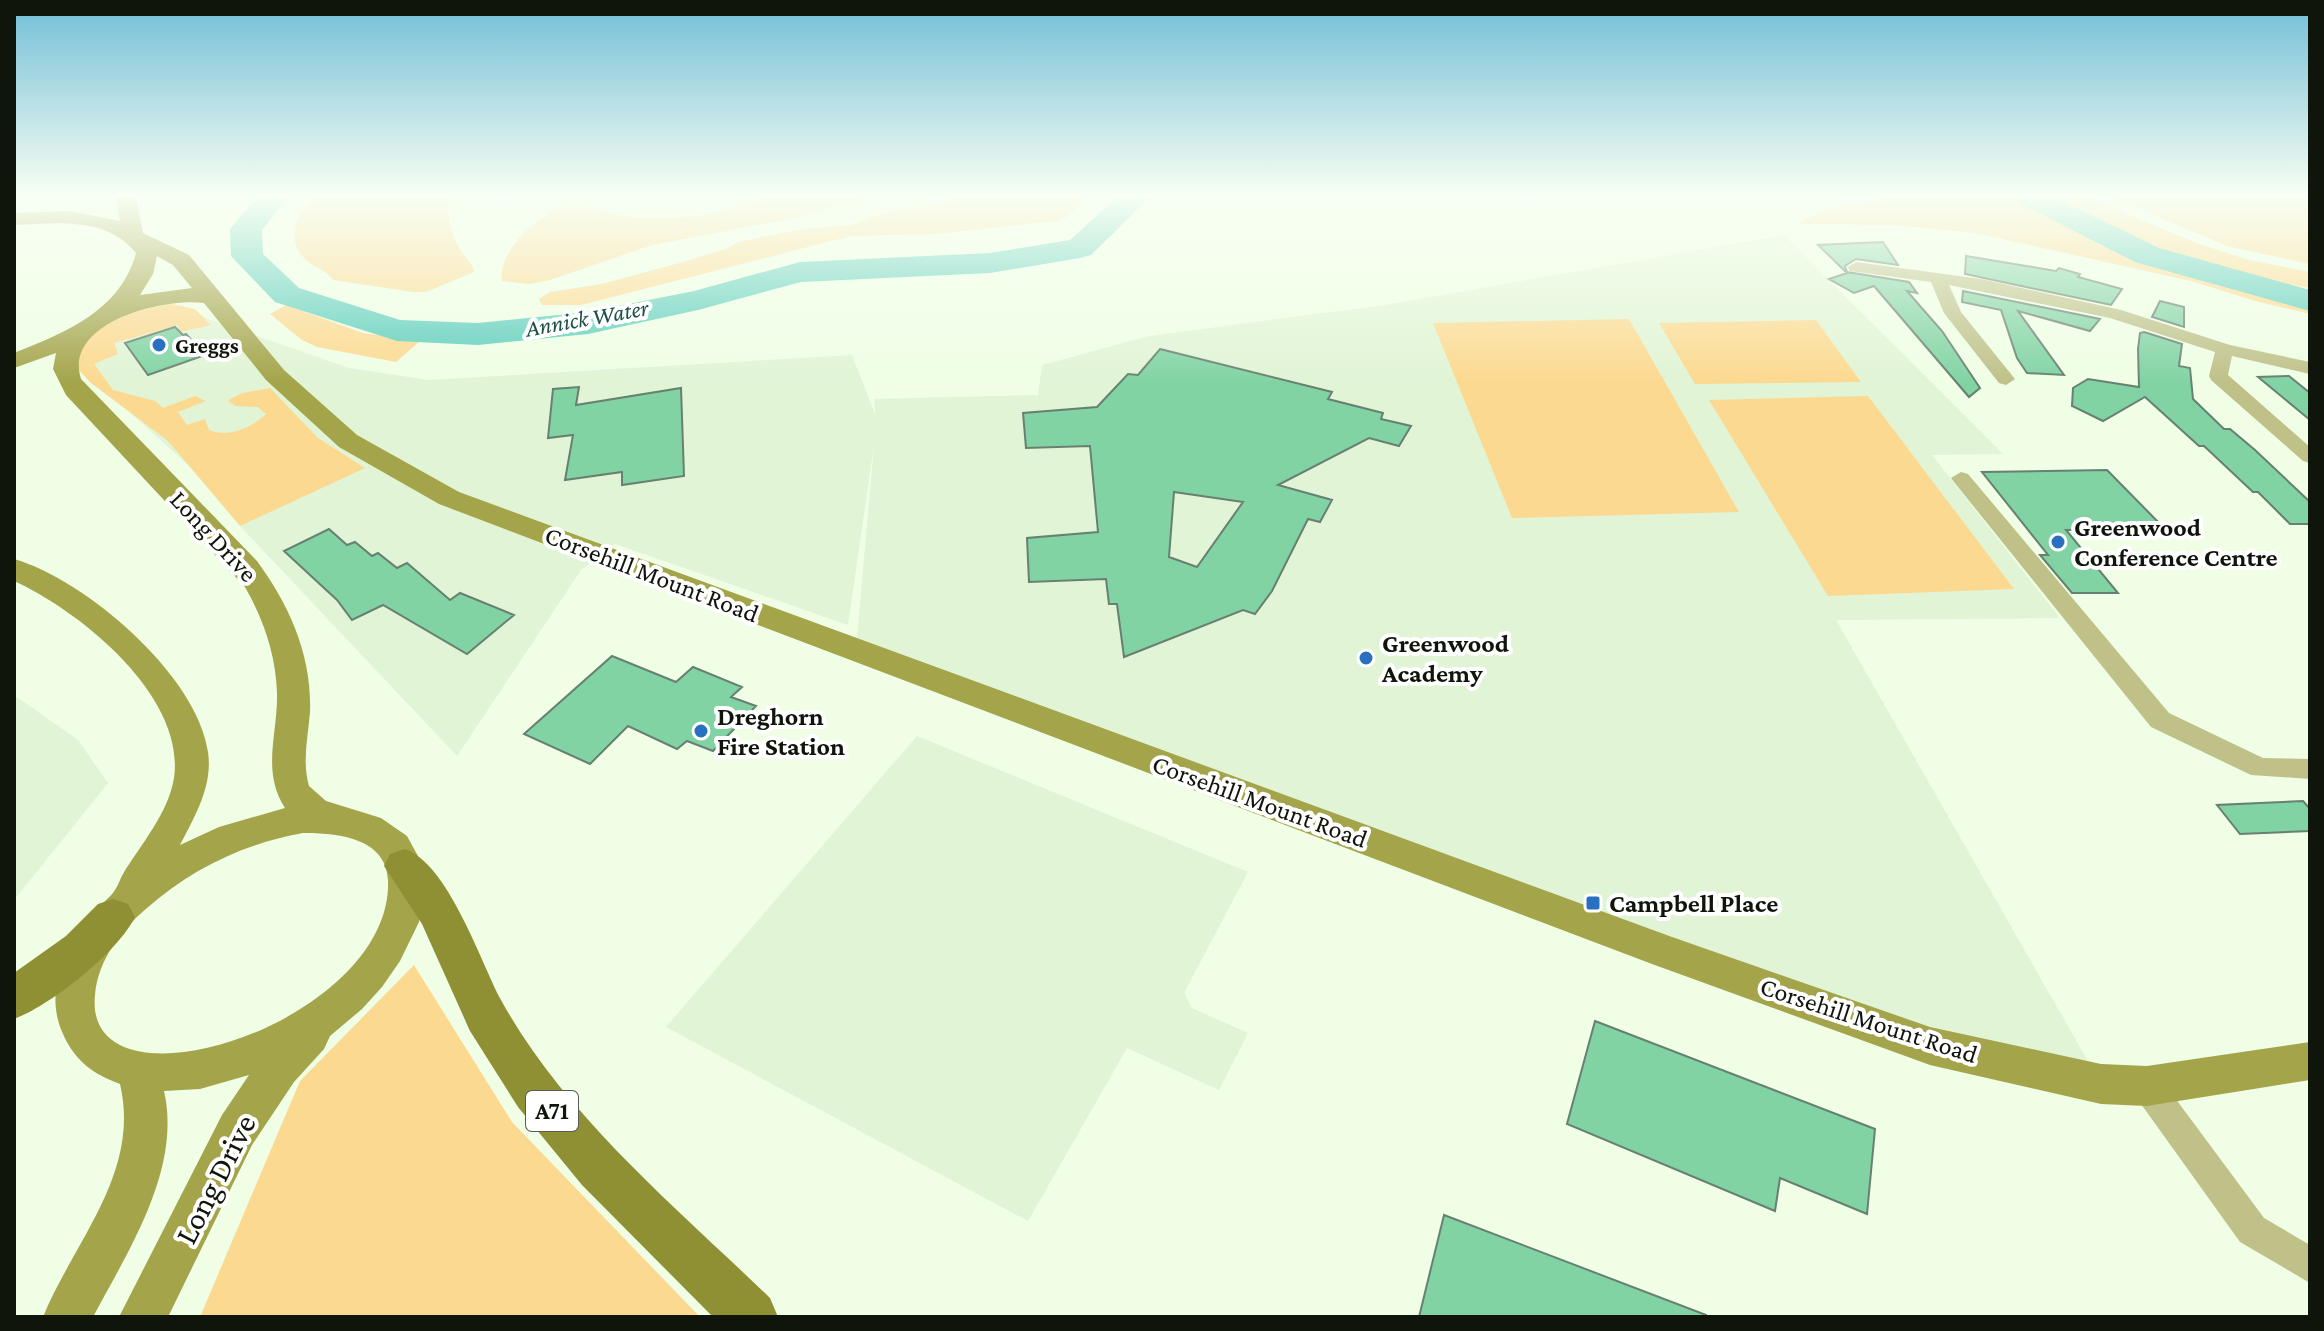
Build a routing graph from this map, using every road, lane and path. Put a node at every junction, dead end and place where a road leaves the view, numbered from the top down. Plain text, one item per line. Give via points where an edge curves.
1 (147, 259) edge
2 (179, 259) edge
3 (1856, 267) dead end
4 (1938, 278) junction
5 (209, 297) junction
6 (101, 318) junction
7 (2225, 349) junction
8 (14, 361) edge
9 (2310, 368) edge
10 (2006, 379) dead end
11 (2310, 457) edge
12 (1961, 478) dead end
13 (14, 569) edge
14 (2310, 769) edge
15 (336, 819) junction
16 (405, 866) junction
17 (118, 912) junction
18 (14, 999) edge
19 (330, 1013) junction
20 (2310, 1061) edge
21 (138, 1072) junction
22 (2147, 1086) junction
23 (2310, 1265) edge
24 (67, 1317) edge
25 (143, 1317) edge
26 (751, 1317) edge

1 - 6 main road via 146,271 132,292
2 - 5 main road, Corsehill Mount Road
3 - 4 street
4 - 7 street via 2115,314
4 - 10 street via 1953,313
5 - 6 main road via 157,297
5 - 22 main road, Corsehill Mount Road via 275,375 348,441 449,498 1930,1046 2101,1084
6 - 8 main road
6 - 15 main road, Long Drive via 69,351 64,375 262,587 286,648 293,705 292,789 314,812
7 - 9 street
7 - 11 street via 2218,376
12 - 14 street via 2160,720 2260,768
13 - 17 main road via 58,591 98,620 147,668 188,733 193,760 183,801
15 - 16 main road via 379,835
15 - 17 main road via 266,825 228,837 166,871
16 - 19 main road via 408,899 396,936 369,975
16 - 26 main road, A71 via 439,914 486,1016 535,1091 600,1168
17 - 18 main road via 82,949
17 - 21 main road via 90,950 77,982 75,1013 85,1039 96,1050
19 - 21 main road via 284,1042 233,1063 183,1073
19 - 25 main road, Long Drive via 256,1099
20 - 22 main road
21 - 24 main road via 146,1116 137,1170
22 - 23 street via 2252,1230

